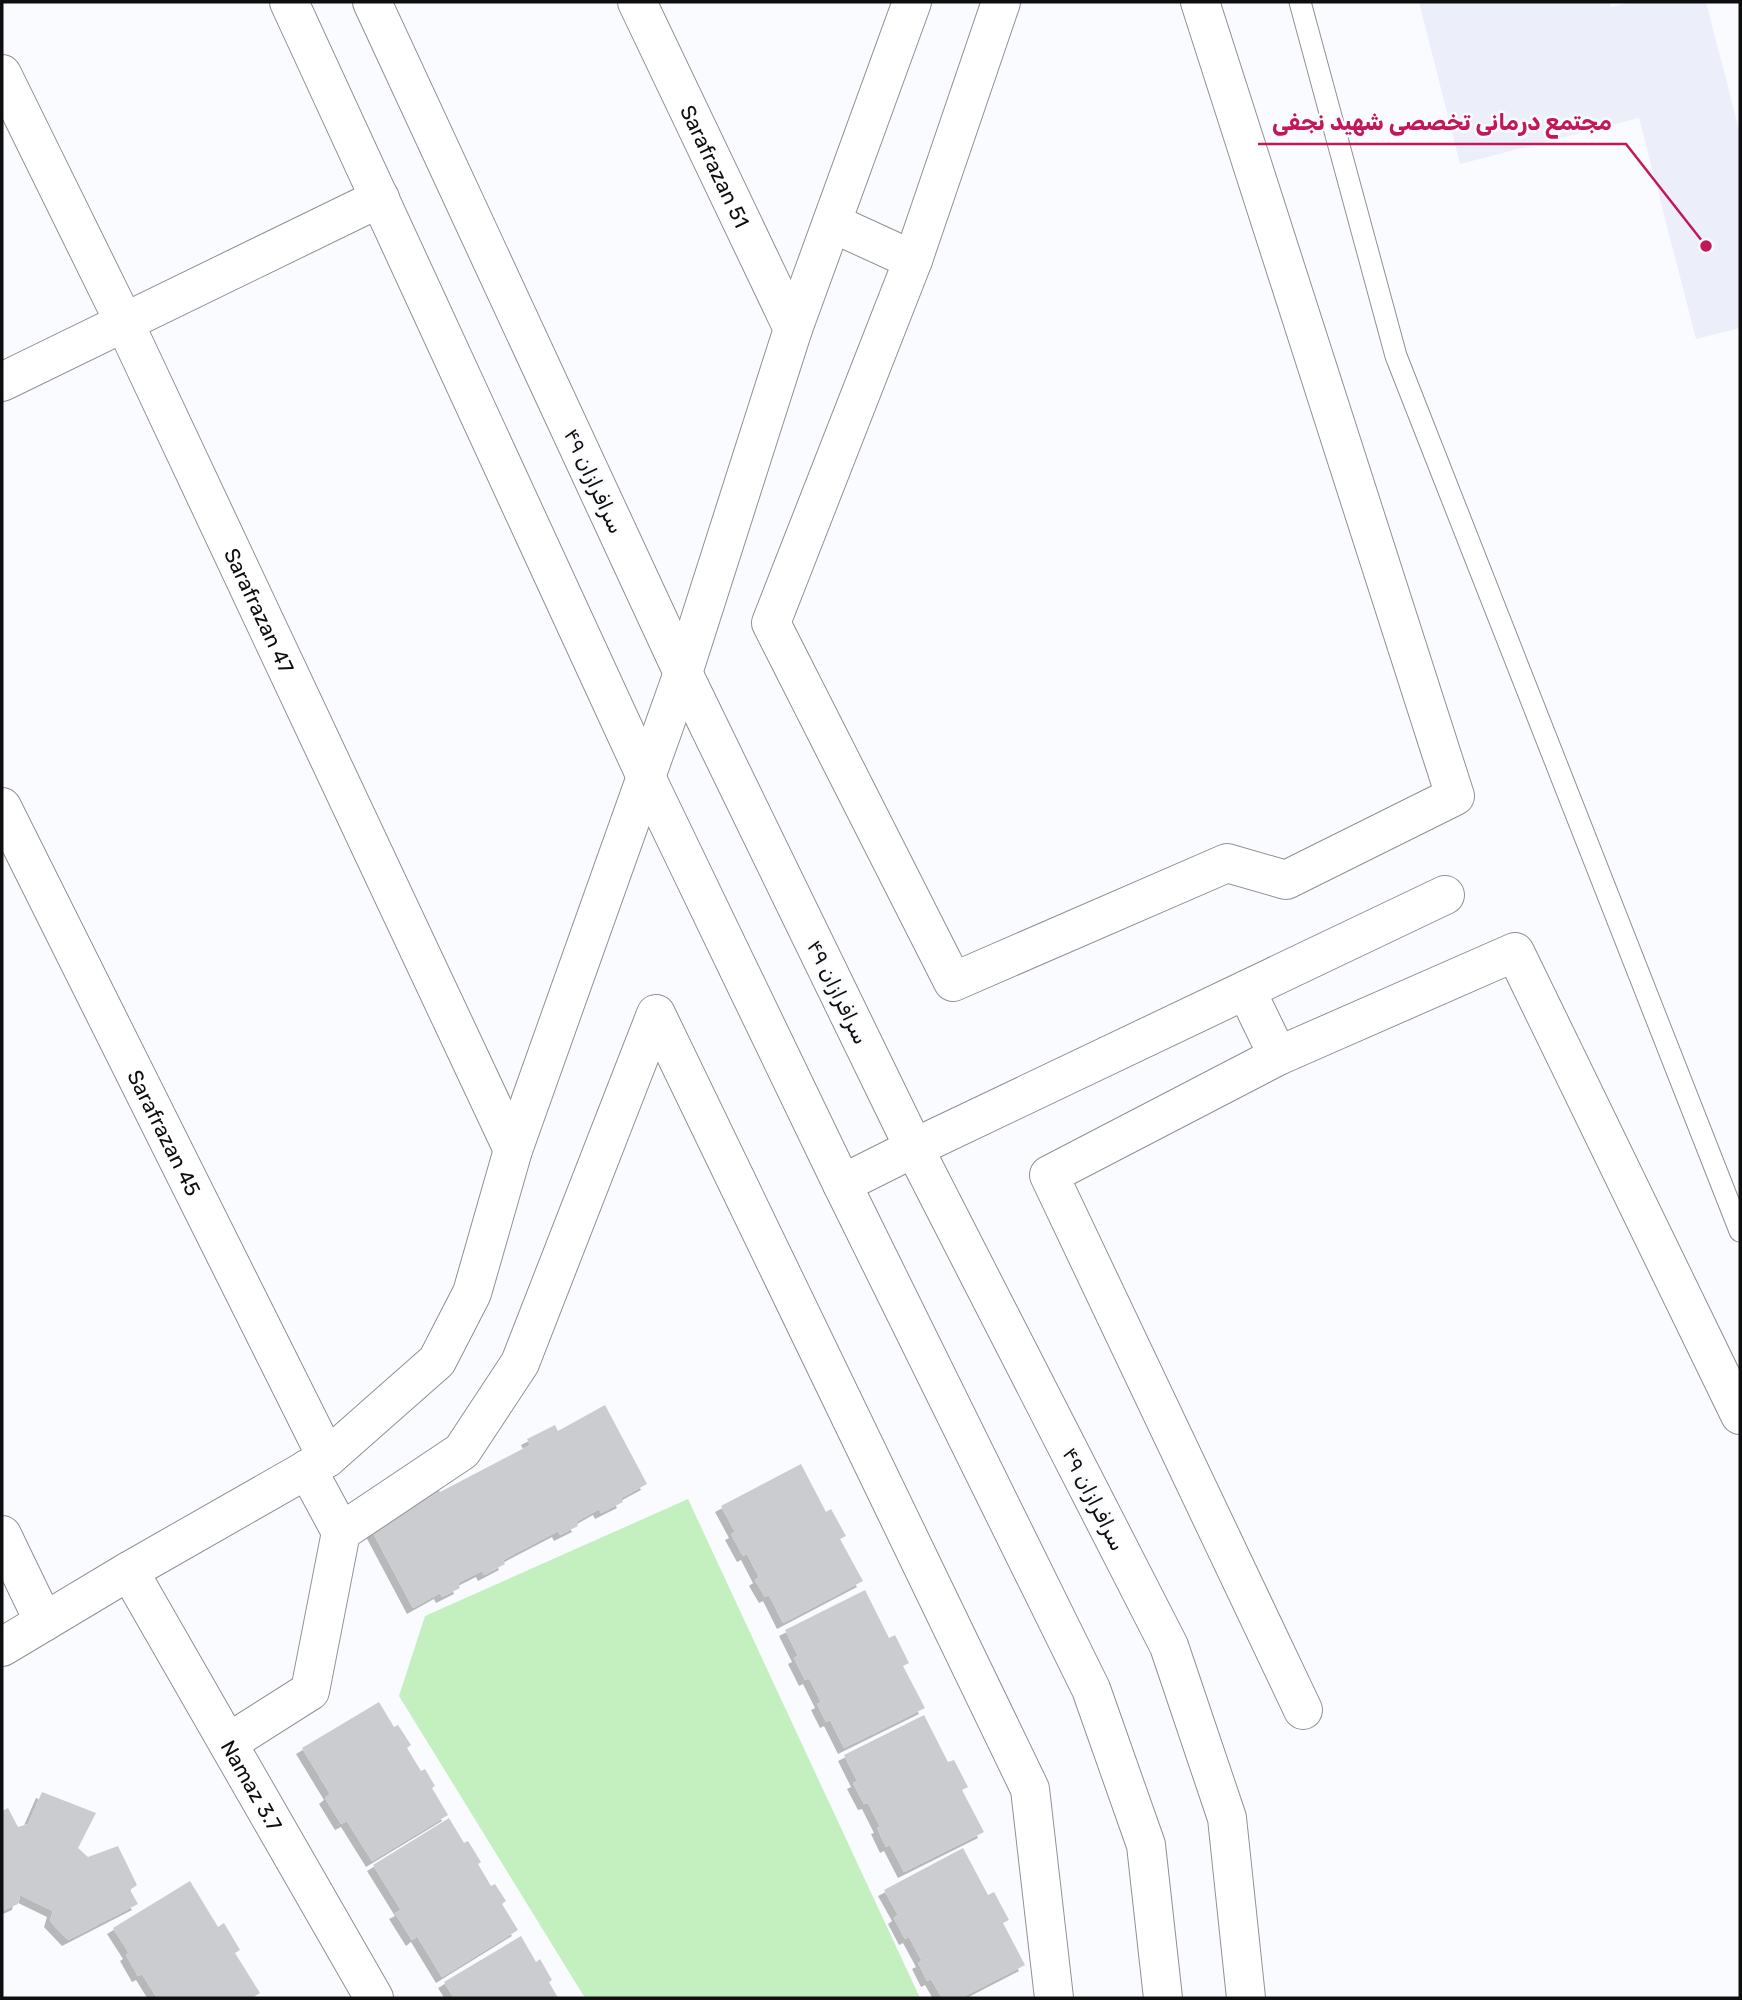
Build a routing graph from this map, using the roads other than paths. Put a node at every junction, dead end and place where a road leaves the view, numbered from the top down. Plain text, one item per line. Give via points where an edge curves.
1 (289, 2) edge
2 (372, 2) edge
3 (637, 2) edge
4 (912, 2) edge
5 (1001, 2) edge
6 (1200, 2) edge
7 (1300, 2) edge
8 (2, 74) edge
9 (380, 198) junction
10 (832, 223) junction
11 (913, 260) junction
12 (124, 323) junction
13 (793, 329) junction
14 (2, 382) edge
15 (683, 673) junction
16 (646, 777) junction
17 (2, 807) edge
18 (1445, 895) dead end
19 (1246, 990) junction
20 (1278, 1056) junction
21 (914, 1148) junction
22 (513, 1150) junction
23 (842, 1184) junction
24 (1740, 1231) edge
25 (1740, 1415) edge
26 (317, 1464) junction
27 (341, 1532) junction
28 (2, 1535) edge
29 (129, 1571) junction
30 (44, 1622) junction
31 (2, 1647) edge
32 (1303, 1710) dead end
33 (228, 1743) junction
34 (374, 1998) edge
35 (1054, 1998) edge
36 (1163, 1998) edge
37 (1246, 1998) edge

1 - 9 street
2 - 15 street, سرافرازان ۴۹
3 - 13 street, Sarafrazan 51
4 - 10 street
5 - 11 street
6 - 11 street via 1455,796 1286,880 1227,863 953,982 771,623
7 - 24 lane via 1396,356
8 - 12 street, Sarafrazan 47
9 - 12 street
9 - 16 street
10 - 11 street
10 - 13 street
12 - 14 street
12 - 22 street, Sarafrazan 47
13 - 15 street
15 - 16 street
15 - 21 street, سرافرازان ۴۹
16 - 22 street
16 - 23 street
17 - 26 street, Sarafrazan 45
18 - 19 street
19 - 20 street
19 - 21 street
20 - 25 street via 1515,952
20 - 32 street via 1049,1175
21 - 23 street
21 - 37 street, سرافرازان ۴۹ via 1169,1646 1227,1818
22 - 26 street via 472,1293 437,1361
23 - 36 street via 1091,1689 1146,1844
26 - 27 street, Sarafrazan 45
26 - 29 street
27 - 33 street via 310,1691
27 - 35 street via 462,1451 520,1363 656,1014 1030,1789
28 - 30 street
29 - 30 street
29 - 33 street, Namaz 3.7
30 - 31 street
33 - 34 street, Namaz 3.7

